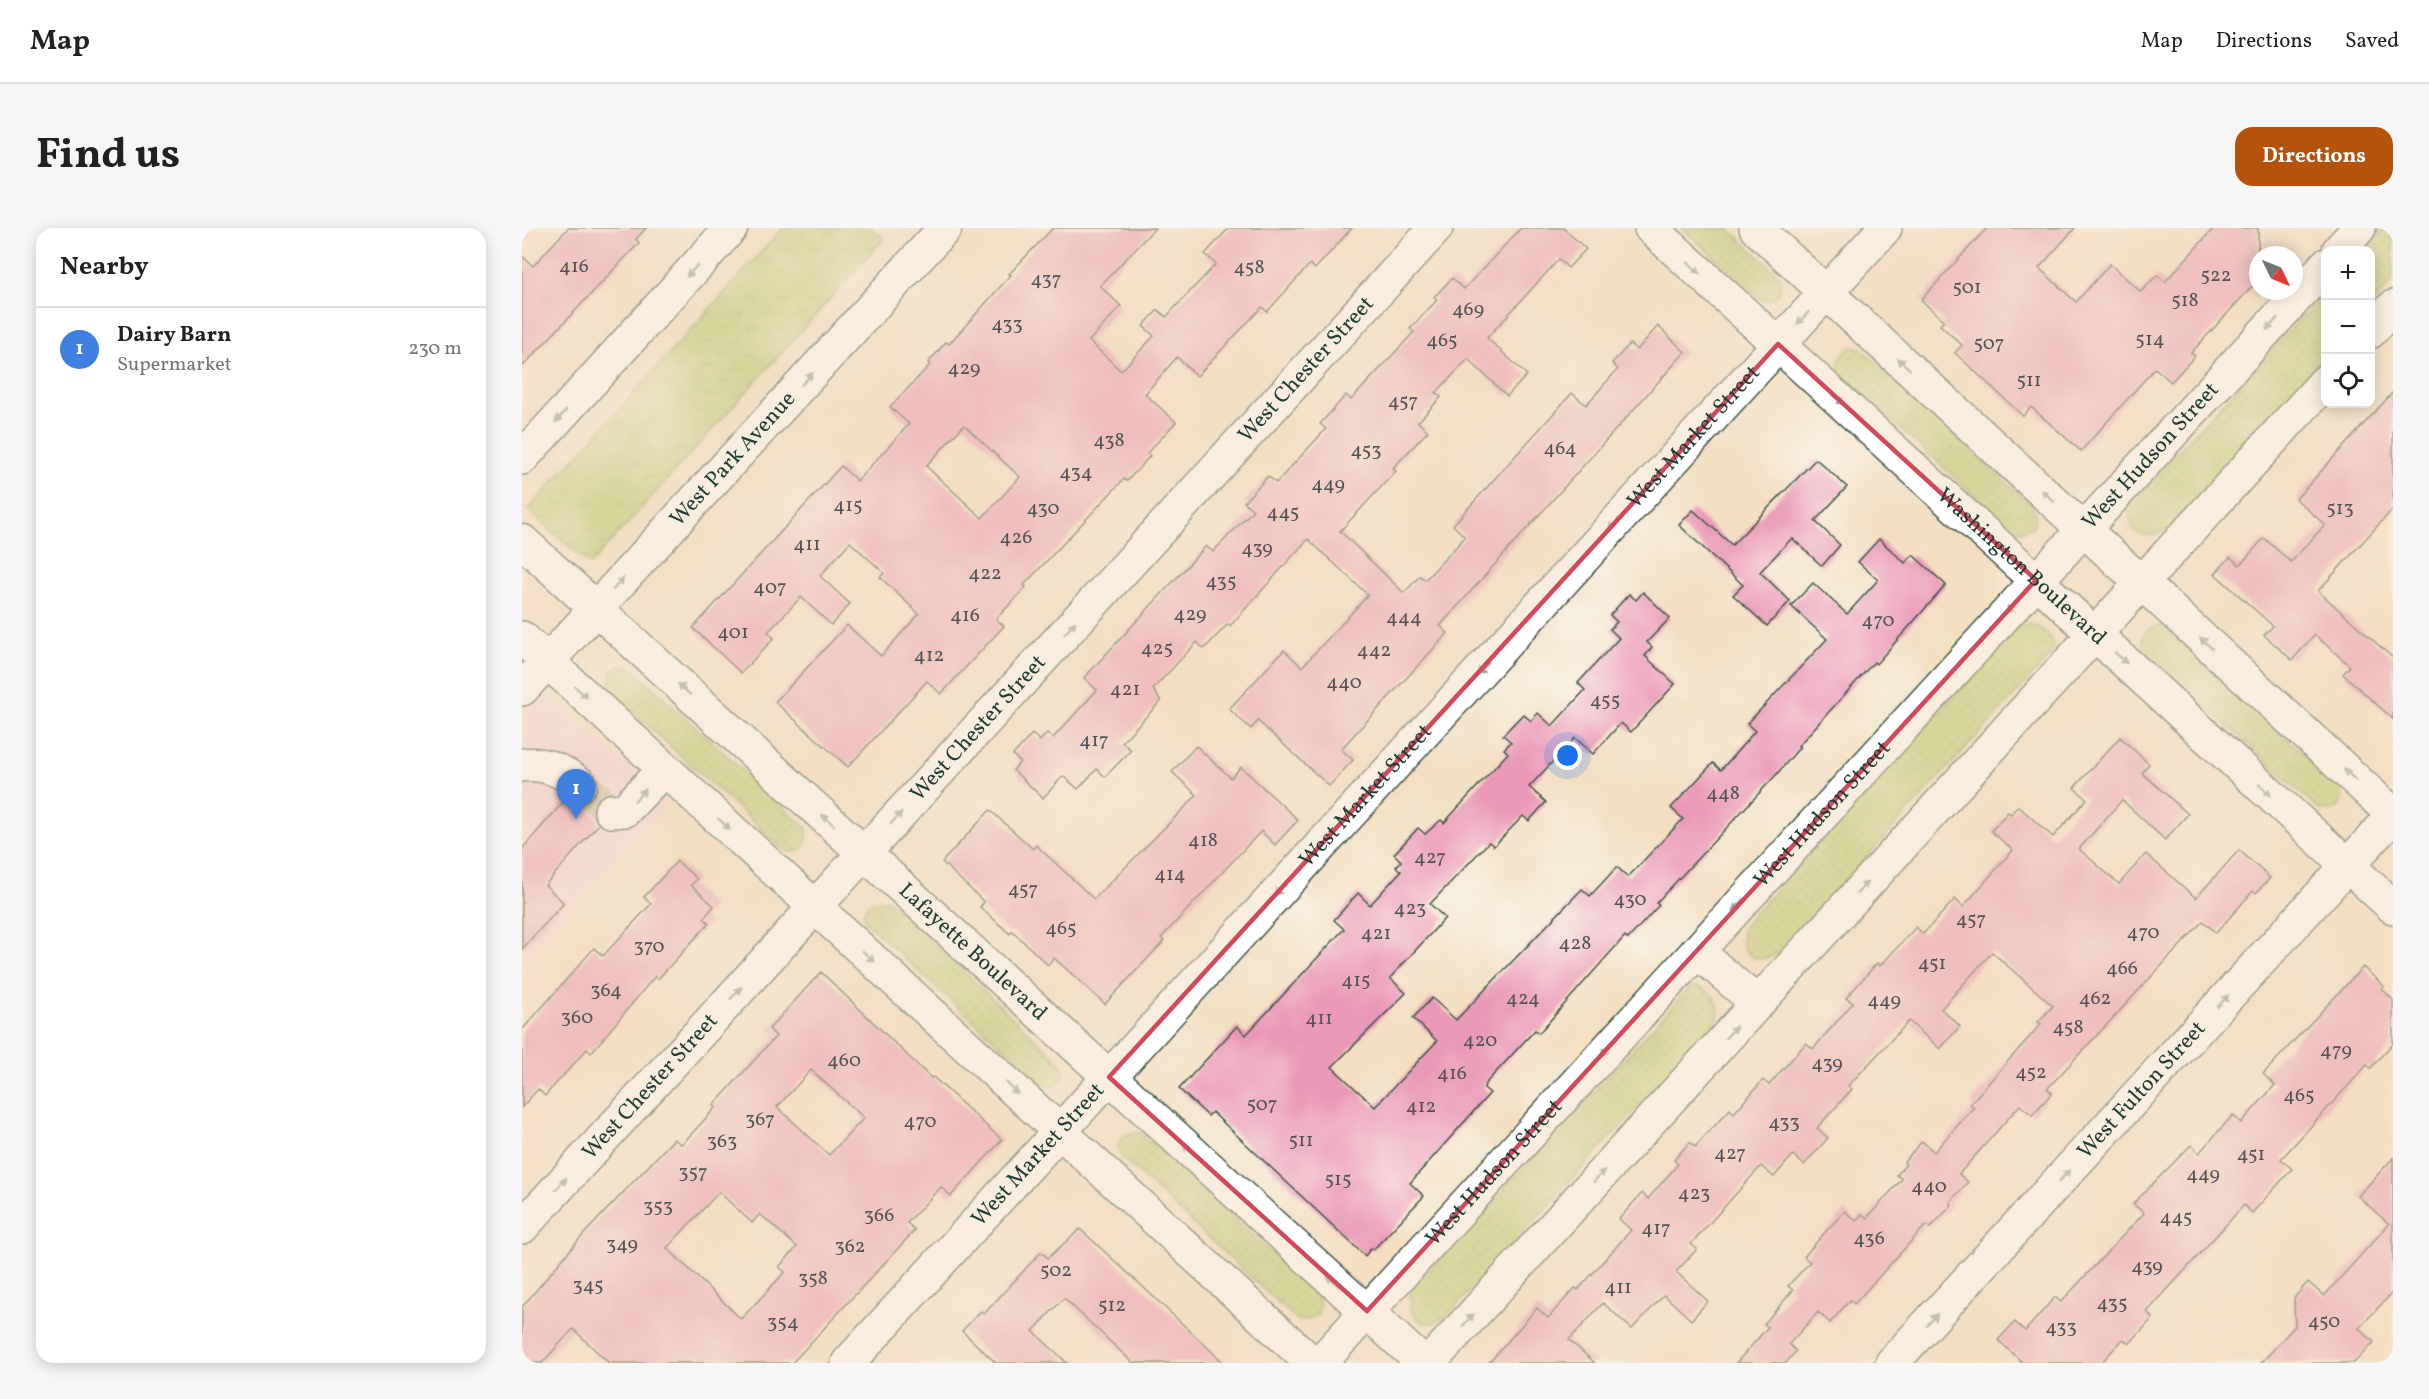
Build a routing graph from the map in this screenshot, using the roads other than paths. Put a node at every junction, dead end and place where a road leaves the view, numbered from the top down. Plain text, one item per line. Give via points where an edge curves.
1 (731, 228) edge
2 (1436, 228) edge
3 (1651, 228) edge
4 (1756, 228) edge
5 (1884, 228) edge
6 (2360, 228) edge
7 (927, 234) edge
8 (2343, 246) edge
9 (2321, 269) edge
10 (1826, 292) junction
11 (2393, 307) edge
12 (2375, 327) edge
13 (1778, 344) junction
14 (2321, 385) edge
15 (522, 458) edge
16 (2084, 529) junction
17 (522, 541) edge
18 (2036, 580) junction
19 (2141, 583) junction
20 (596, 609) junction
21 (2095, 634) junction
22 (522, 638) edge
23 (547, 662) junction
24 (522, 689) edge
25 (522, 765) edge
26 (664, 769) junction
27 (580, 784) tunnel mouth
28 (611, 811) dead end
29 (2393, 815) edge
30 (864, 853) junction
31 (2348, 865) junction
32 (815, 907) junction
33 (2393, 907) edge
34 (1697, 951) junction
35 (1757, 1003) junction
36 (1109, 1077) junction
37 (1059, 1131) junction
38 (522, 1227) edge
39 (1367, 1311) junction
40 (848, 1363) edge
41 (1312, 1363) edge
42 (1320, 1363) edge
43 (1423, 1363) edge
44 (1429, 1363) edge
45 (1892, 1363) edge

1 -> 15 main road
30 -> 2 main road, West Chester Street
3 -> 13 main road, Washington Boulevard
4 - 10 main road
5 - 10 main road, West Market Street
6 - 8 main road
20 -> 7 main road, West Park Avenue
9 -> 16 main road, West Hudson Street
10 -> 13 main road, West Market Street
16 -> 10 main road
11 - 12 main road
13 -> 18 main road, Washington Boulevard
13 -> 36 main road, West Market Street
14 - 19 main road
16 - 18 main road, West Hudson Street
16 - 19 main road
17 - 20 main road, Lafayette Boulevard
18 - 21 main road, Washington Boulevard
18 -> 34 main road, West Hudson Street
19 - 21 main road
29 -> 19 main road
20 - 23 main road, West Park Avenue
30 -> 20 main road, Lafayette Boulevard
21 -> 31 main road, Washington Boulevard
35 -> 21 main road
22 - 23 main road
23 - 24 main road, West Park Avenue
23 -> 26 main road
25 - 27 main road via 562,771
28 -> 26 main road via 626,810
26 -> 32 main road
29 - 31 main road, West Fulton Street
30 - 32 main road, West Chester Street
30 - 36 main road, Lafayette Boulevard
31 - 33 main road, Washington Boulevard
45 -> 31 main road, West Fulton Street
32 -> 37 main road
38 -> 32 main road, West Chester Street
34 - 35 main road
34 -> 39 main road, West Hudson Street
44 -> 35 main road
36 - 37 main road, West Market Street
39 -> 36 main road, Lafayette Boulevard
37 - 40 main road, West Market Street
37 - 41 main road
39 - 42 main road, West Hudson Street
39 - 43 main road, Lafayette Boulevard

